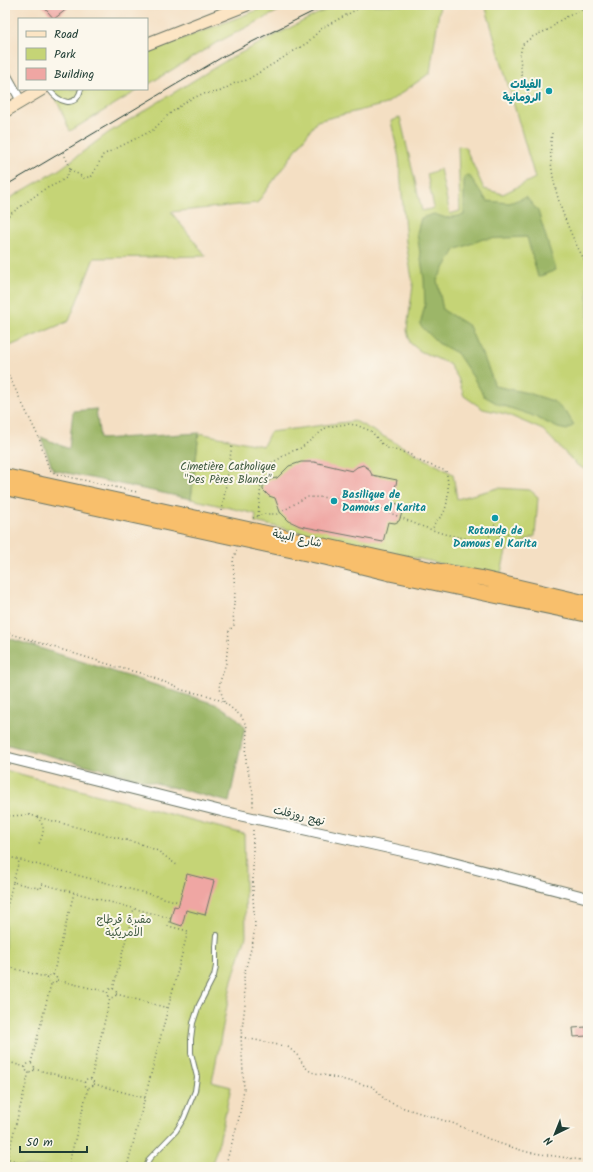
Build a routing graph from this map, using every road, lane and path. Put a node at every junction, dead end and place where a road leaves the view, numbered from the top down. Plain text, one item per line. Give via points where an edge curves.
1 (246, 5) edge
2 (365, 5) edge
3 (588, 7) edge
4 (148, 44) edge
5 (5, 72) edge
6 (40, 90) edge
7 (50, 90) edge
8 (81, 90) edge
9 (530, 98) dead end
10 (21, 101) junction
11 (5, 111) edge
12 (552, 133) dead end
13 (62, 152) dead end
14 (70, 169) junction
15 (5, 218) edge
16 (588, 266) edge
17 (5, 368) edge
18 (232, 445) dead end
19 (5, 476) edge
20 (5, 488) edge
21 (139, 493) dead end
22 (258, 517) junction
23 (252, 519) dead end
24 (497, 520) dead end
25 (518, 523) dead end
26 (227, 525) junction
27 (433, 530) junction
28 (240, 540) junction
29 (486, 541) junction
30 (588, 603) edge
31 (588, 615) edge
32 (5, 632) edge
33 (224, 702) junction
34 (5, 757) edge
35 (5, 816) edge
36 (36, 816) junction
37 (253, 818) junction
38 (38, 846) dead end
39 (5, 856) edge
40 (19, 860) junction
41 (178, 866) dead end
42 (13, 882) junction
43 (74, 893) junction
44 (588, 898) edge
45 (179, 902) dead end
46 (134, 908) junction
47 (5, 915) edge
48 (217, 935) dead end
49 (5, 966) edge
50 (53, 974) junction
51 (48, 978) junction
52 (57, 980) junction
53 (51, 984) junction
54 (113, 988) junction
55 (107, 992) junction
56 (116, 994) junction
57 (110, 998) junction
58 (168, 1008) junction
59 (242, 1037) junction
60 (5, 1061) edge
61 (31, 1063) junction
62 (25, 1067) junction
63 (34, 1069) junction
64 (29, 1072) junction
65 (91, 1079) junction
66 (85, 1082) junction
67 (94, 1084) junction
68 (88, 1088) junction
69 (145, 1098) junction
70 (6, 1158) edge
71 (588, 1161) edge
72 (39, 1167) edge
73 (68, 1167) edge
74 (127, 1167) edge
75 (146, 1167) edge
76 (225, 1167) edge

1 - 4 main road
2 - 14 path via 322,28 308,43 247,80 235,82 219,92 202,94 187,101 153,130 103,155 92,176 84,178
3 - 9 path via 564,18 522,45 522,79
5 - 10 street
6 - 10 main road
7 - 8 lane via 56,98 66,103 78,97
10 - 11 main road
12 - 16 path via 550,160 559,202 568,228
13 - 14 path
14 - 15 path via 66,178 43,190
17 - 21 path via 39,438 49,469 56,474
18 - 26 path via 222,512
19 - 26 highway, شارع البيئة
20 - 28 highway, شارع البيئة
22 - 23 path
22 - 27 path via 264,514 278,514 306,497 348,498 365,502
22 - 27 path via 260,484 271,463 301,448 328,426 347,424 371,431 387,448 410,454 414,459 446,471 448,491 444,513 434,523
24 - 29 path
25 - 29 path via 514,530 498,536 495,542
26 - 30 highway, شارع البيئة
27 - 29 path
28 - 31 highway, شارع البيئة
28 - 33 path via 233,560 236,594 232,613 234,625 229,631 226,663 219,685
32 - 33 path via 152,676 182,690
33 - 37 path via 242,716 247,727 246,762 253,793
34 - 37 street, نهج روزفلت
35 - 36 path
36 - 38 path via 44,831
36 - 41 path via 141,844 158,851
37 - 44 street, نهج روزفلت via 430,857
37 - 59 path via 255,925 244,974
39 - 40 path
40 - 42 path
40 - 45 path
42 - 43 path via 41,889 42,884
42 - 47 path
43 - 46 path
43 - 50 path
46 - 54 path
46 - 58 path via 170,918 168,926 188,931
48 - 75 lane via 214,976 193,1023 191,1053 197,1077 195,1091 176,1131 149,1160
49 - 51 path
50 - 51 path
50 - 52 path
51 - 53 path
52 - 53 path
52 - 55 path
53 - 61 path
54 - 55 path
54 - 56 path
55 - 57 path
56 - 57 path
56 - 58 path
57 - 65 path
58 - 69 path
59 - 71 path via 288,1047 311,1072 374,1087 386,1101 455,1124 498,1143 527,1152
59 - 76 path via 244,1089 240,1118
60 - 62 path
61 - 62 path
61 - 63 path
62 - 64 path
63 - 64 path
63 - 66 path
64 - 70 path
65 - 66 path
65 - 67 path
66 - 68 path
67 - 68 path
67 - 69 path
68 - 73 path
69 - 74 path
70 - 72 path

